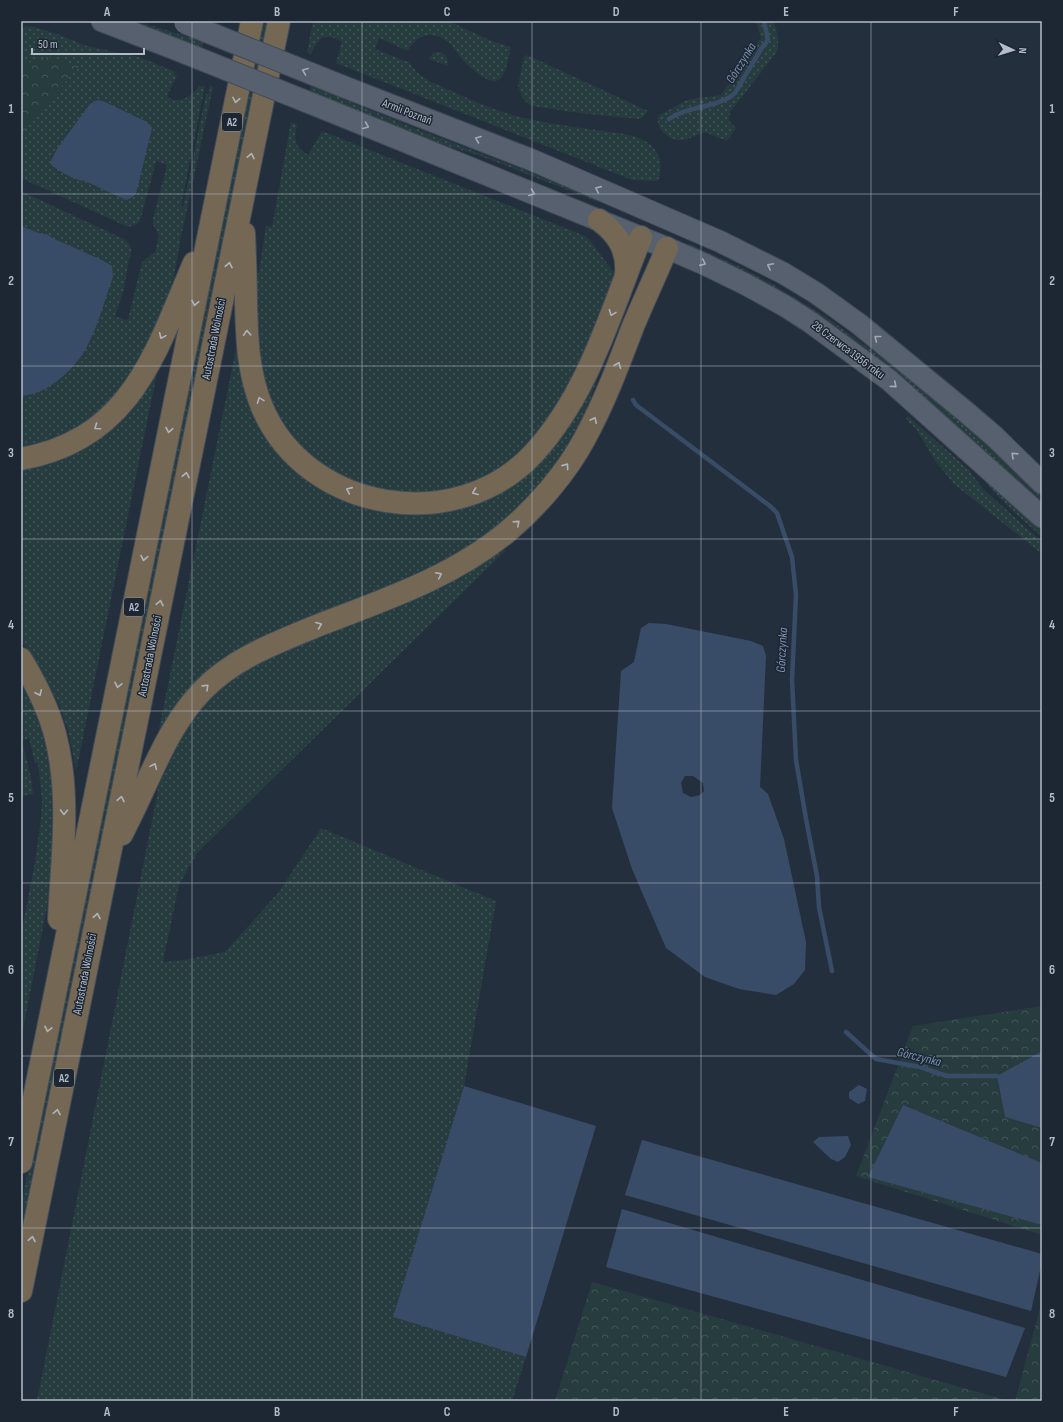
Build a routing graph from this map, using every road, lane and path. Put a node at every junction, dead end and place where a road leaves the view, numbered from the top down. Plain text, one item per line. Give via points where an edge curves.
1 (102, 21) edge
2 (252, 21) edge
3 (279, 21) edge
4 (183, 22) edge
5 (244, 194) junction
6 (643, 208) junction
7 (599, 220) junction
8 (211, 223) junction
9 (678, 223) junction
10 (632, 233) junction
11 (667, 248) junction
12 (626, 276) junction
13 (21, 459) edge
14 (1042, 482) edge
15 (1042, 517) edge
16 (21, 659) edge
17 (108, 864) junction
18 (56, 991) junction
19 (21, 1162) edge
20 (21, 1291) edge

1 -> 7 main road, bridge
2 -> 8 highway, Autostrada Wolności / A2
5 -> 3 highway, Autostrada Wolności / A2
6 -> 4 main road, Armii Poznań, bridge via 532,160
12 -> 5 highway via 575,397 552,432 526,461 488,487 449,500 408,504 375,499 330,482 298,457 271,424 256,392 249,360 247,333
17 -> 5 highway, Autostrada Wolności / A2
6 - 9 main road
6 - 10 main road
7 - 10 main road
7 - 12 highway via 617,237 624,249 627,261
8 -> 13 highway via 153,357 126,400 104,422 80,438 49,452
8 -> 18 highway, Autostrada Wolności / A2
9 - 11 main road
14 -> 9 main road via 951,398 838,307 783,273
10 - 11 main road, 28 Czerwca 1956 roku
10 - 12 highway
11 -> 15 main road, 28 Czerwca 1956 roku via 746,284 810,322 889,380
17 -> 11 highway via 174,726 215,678 269,646 456,567 508,531 546,492 580,447 591,426
16 -> 18 highway via 51,720 62,773 64,817
20 -> 17 highway, Autostrada Wolności / A2
18 -> 19 highway, Autostrada Wolności / A2

